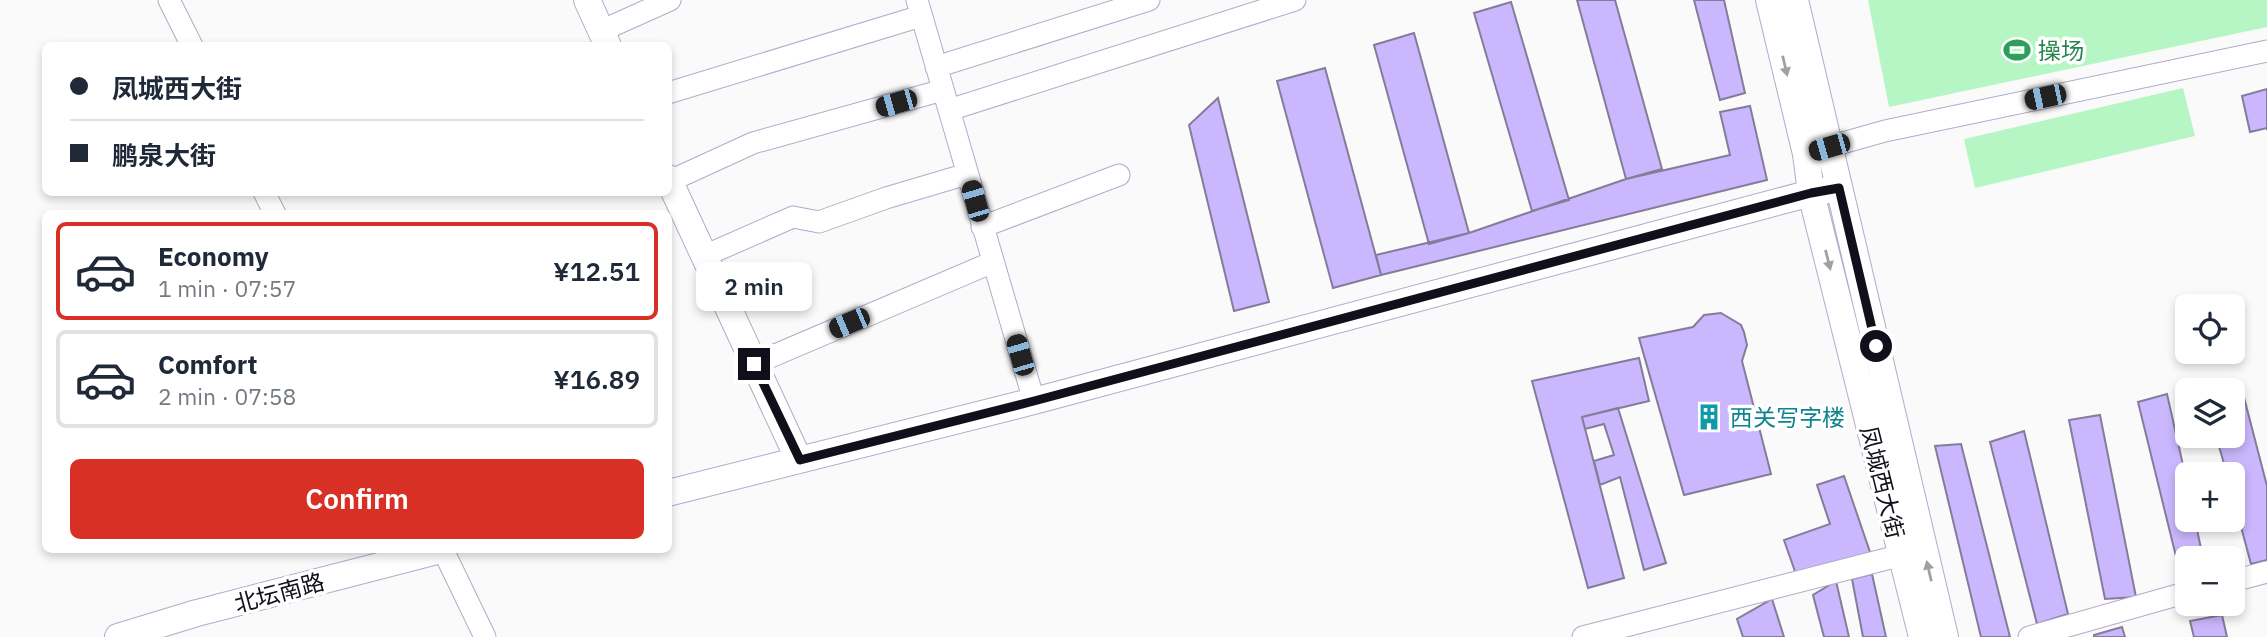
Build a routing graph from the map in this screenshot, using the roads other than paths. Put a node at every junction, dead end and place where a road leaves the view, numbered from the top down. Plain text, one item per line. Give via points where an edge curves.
1 (169, 0) edge
2 (587, 0) edge
3 (670, 0) edge
4 (1149, 0) edge
5 (1296, 0) edge
6 (1769, 0) edge
7 (1795, 0) edge
8 (919, 8) edge
9 (604, 38) edge
10 (189, 42) edge
11 (2267, 51) edge
12 (936, 68) junction
13 (672, 92) edge
14 (946, 100) junction
15 (1817, 150) junction
16 (967, 174) junction
17 (1119, 175) dead end
18 (672, 179) edge
19 (672, 187) edge
20 (1839, 188) junction
21 (1811, 193) junction
22 (982, 227) junction
23 (704, 256) junction
24 (993, 262) junction
25 (754, 364) junction
26 (1034, 401) junction
27 (800, 460) junction
28 (672, 492) edge
29 (430, 553) edge
30 (443, 553) edge
31 (1902, 555) junction
32 (2267, 572) edge
33 (2245, 577) edge
34 (2175, 596) edge
35 (118, 637) edge
36 (485, 637) edge
37 (1583, 637) edge
38 (1922, 637) edge
39 (1945, 637) edge
40 (2029, 637) edge

1 - 10 street
2 - 9 main road
3 - 9 street
4 - 12 street
5 - 14 street
6 -> 15 main road, 凤城西大街
7 - 15 main road, 凤城西大街
8 - 12 street
8 - 13 street
11 - 15 street via 1885,131
12 - 14 street
14 - 16 street
14 - 18 street via 753,143
15 - 20 main road, 凤城西大街
15 - 21 main road, 凤城西大街
16 - 22 street
16 - 23 street via 819,222 793,217
17 - 22 street
19 - 23 main road
20 - 21 main road
39 -> 20 main road, 凤城西大街
21 - 26 main road
21 -> 31 main road, 凤城西大街
22 - 24 street
23 - 25 main road
24 - 25 street
24 - 26 street
25 - 27 main road
26 - 27 main road
27 - 28 main road
29 - 35 main road, 北坛南路
30 - 36 street
31 - 37 street
31 - 38 main road, 凤城西大街
32 - 33 street
34 - 40 street

